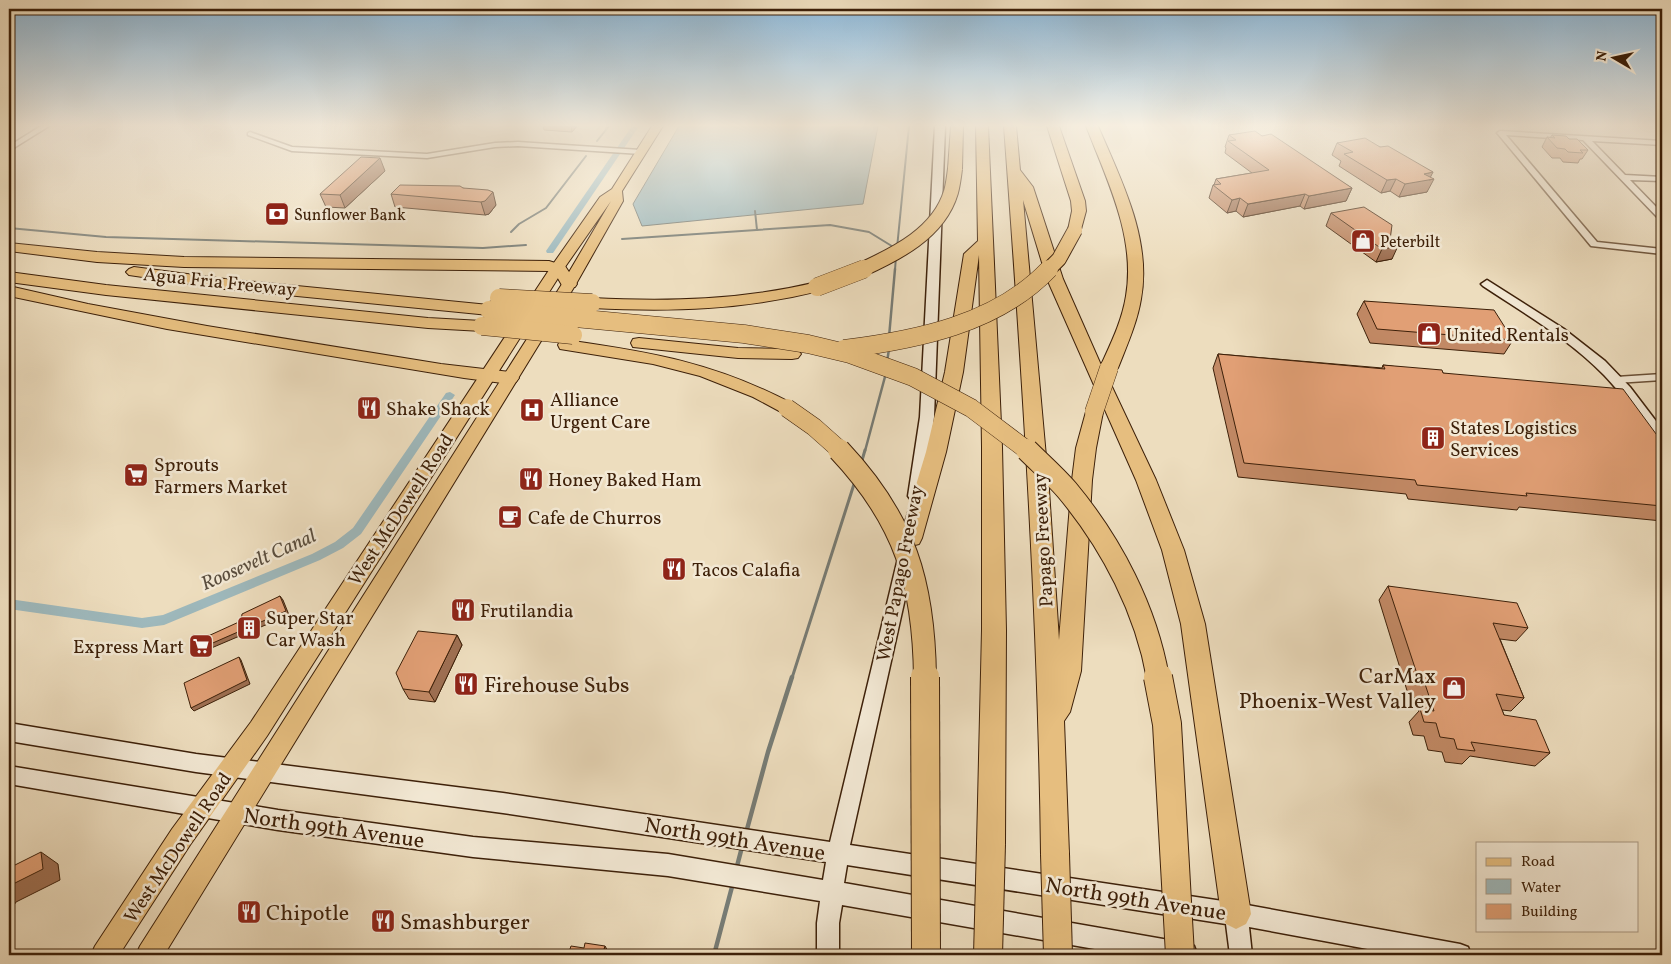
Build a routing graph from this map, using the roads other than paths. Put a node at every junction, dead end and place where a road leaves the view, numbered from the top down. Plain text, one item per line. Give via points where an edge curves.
1 (1014, 170) edge
2 (629, 171) edge
3 (938, 171) edge
4 (955, 171) edge
5 (984, 171) edge
6 (1015, 171) edge
7 (1068, 171) edge
8 (1109, 171) edge
9 (1532, 171) edge
10 (1616, 171) edge
11 (1622, 177) junction
12 (1662, 179) edge
13 (616, 191) junction
14 (1662, 217) edge
15 (986, 242) junction
16 (9, 248) edge
17 (1662, 252) edge
18 (9, 256) edge
19 (558, 267) junction
20 (9, 277) edge
21 (569, 284) junction
22 (1488, 284) dead end
23 (9, 291) edge
24 (486, 317) junction
25 (569, 340) junction
26 (486, 376) junction
27 (1662, 377) edge
28 (510, 378) junction
29 (1616, 380) junction
30 (1662, 438) edge
31 (910, 538) junction
32 (1053, 726) junction
33 (9, 732) edge
34 (232, 768) junction
35 (263, 772) junction
36 (9, 775) edge
37 (203, 808) junction
38 (237, 813) junction
39 (838, 853) junction
40 (832, 892) junction
41 (1236, 914) junction
42 (104, 955) edge
43 (149, 955) edge
44 (828, 955) edge
45 (926, 955) edge
46 (988, 955) edge
47 (1058, 955) edge
48 (1180, 955) edge
49 (1194, 955) edge
50 (1241, 955) edge
51 (1460, 955) edge

1 - 32 highway, Papago Freeway
2 - 13 main road, West McDowell Road
3 - 31 main road, West Papago Freeway via 927,417
4 - 24 highway, bridge via 949,202 922,234 874,265 817,287 776,297 715,305 649,307 592,303
5 - 15 highway
6 - 41 highway via 1026,187 1056,279 1146,480 1172,550 1193,624
7 - 25 highway, bridge via 1077,196 1078,211 1075,230 1061,257 1021,294 985,314 954,326 849,349 792,354
8 - 32 highway, bridge via 1130,226 1136,255 1136,282 1133,302 1094,412 1086,448 1069,671
9 - 17 street via 1594,244
10 - 11 street
11 - 12 street
11 - 14 street
13 - 19 main road, West McDowell Road via 604,200
13 - 21 main road, West McDowell Road via 617,201
15 - 31 highway via 971,254 954,372 936,452
15 - 46 highway, bridge via 994,630
16 - 19 highway via 97,258 184,262
18 - 24 highway, Agua Fria Freeway
19 - 21 highway
19 - 26 main road, West McDowell Road
20 - 24 highway, Agua Fria Freeway via 428,323
21 - 28 main road, West McDowell Road
22 - 29 main road via 1583,349
23 - 26 highway via 183,327
24 - 25 highway
24 - 48 highway, bridge via 745,334 850,354 894,369 960,402 998,427 1040,462 1079,504 1109,545 1136,598 1157,665 1171,776
25 - 45 highway, bridge via 698,368 749,387 821,432 850,459 876,493 905,546 922,614
26 - 28 highway
26 - 34 main road, West McDowell Road
27 - 29 street
28 - 35 main road, West McDowell Road
29 - 30 main road
31 - 39 main road, West Papago Freeway
32 - 47 highway, Papago Freeway, bridge
33 - 34 main road, North 99th Avenue
34 - 35 main road, North 99th Avenue
34 - 37 main road, West McDowell Road
35 - 38 main road, West McDowell Road
35 - 39 main road, North 99th Avenue via 503,803
36 - 37 main road, North 99th Avenue
37 - 38 main road, North 99th Avenue
37 - 42 main road, West McDowell Road
38 - 40 main road, North 99th Avenue via 473,847 668,865
38 - 43 main road, West McDowell Road
39 - 40 main road, West Papago Freeway
39 - 41 main road, North 99th Avenue
40 - 44 main road, West Papago Freeway
40 - 49 main road, North 99th Avenue
41 - 50 main road
41 - 51 main road, North 99th Avenue

